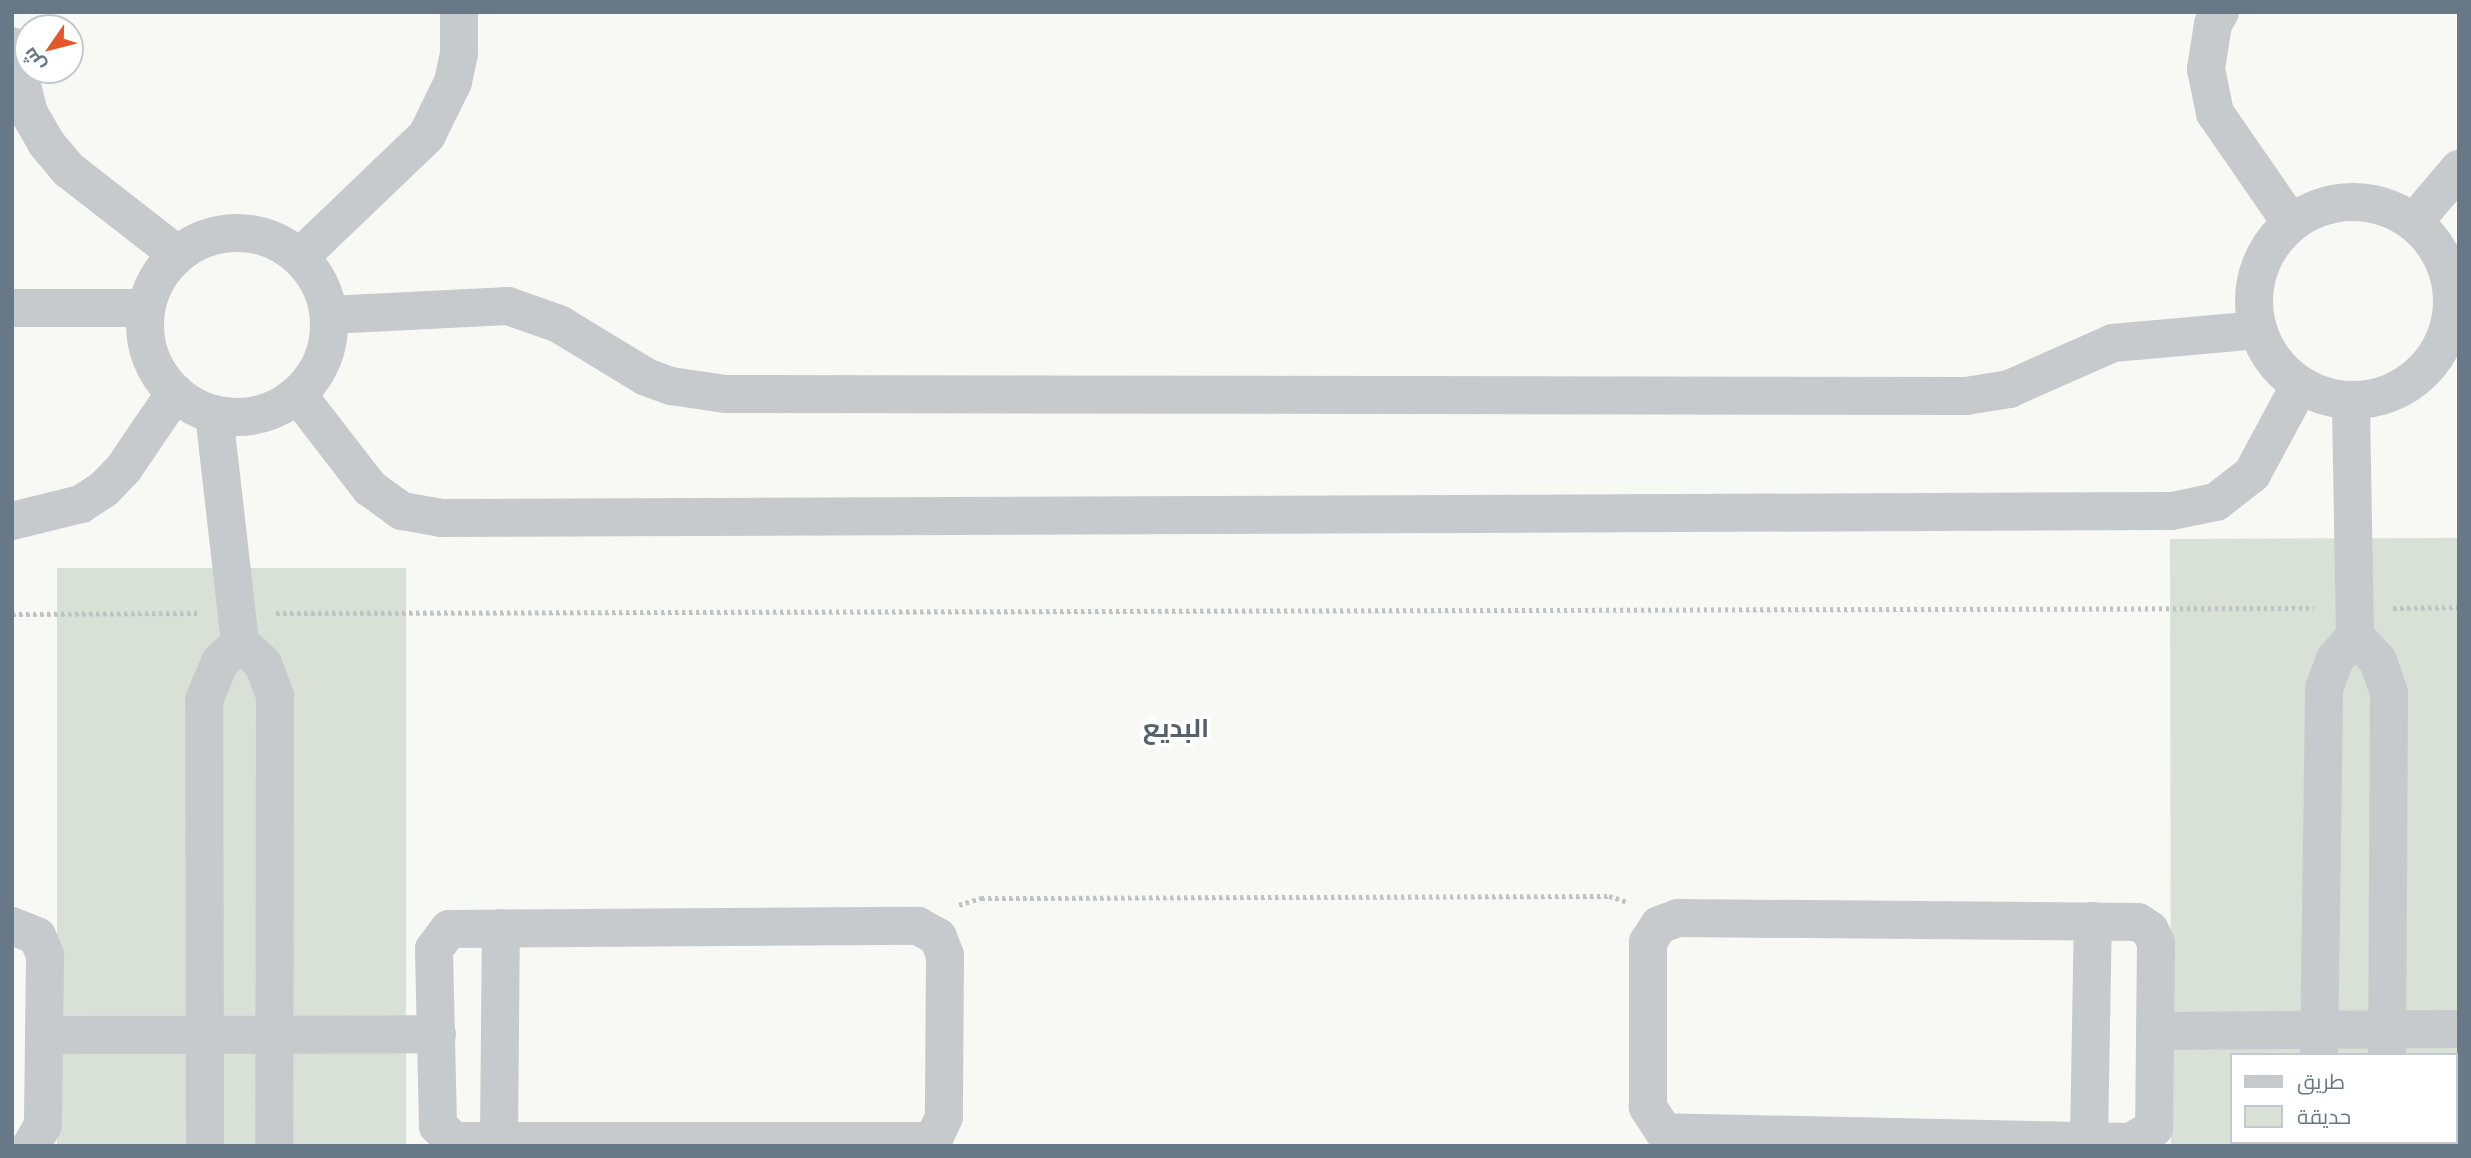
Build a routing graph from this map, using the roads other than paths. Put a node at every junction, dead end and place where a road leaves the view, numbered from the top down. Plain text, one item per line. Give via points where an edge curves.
1 (459, 12) edge
2 (2220, 12) edge
3 (12, 46) edge
4 (2459, 169) edge
5 (2414, 222) junction
6 (2291, 223) junction
7 (177, 254) junction
8 (300, 257) junction
9 (12, 308) edge
10 (146, 308) junction
11 (329, 315) junction
12 (2455, 323) edge
13 (2258, 330) junction
14 (2300, 386) junction
15 (175, 393) junction
16 (298, 395) junction
17 (2351, 401) junction
18 (214, 414) junction
19 (12, 521) edge
20 (2354, 622) junction
21 (238, 628) junction
22 (2093, 921) junction
23 (12, 926) edge
24 (501, 928) junction
25 (2459, 1029) edge
26 (2155, 1031) junction
27 (274, 1034) junction
28 (437, 1034) junction
29 (44, 1035) junction
30 (205, 1035) junction
31 (2319, 1042) edge
32 (2387, 1042) edge
33 (499, 1141) junction
34 (2089, 1141) junction
35 (31, 1146) edge
36 (205, 1146) edge
37 (274, 1146) edge

1 - 8 lane via 459,53 453,82 427,135
2 - 6 lane via 2213,24 2206,69 2215,113
3 - 7 lane via 29,113 47,143 69,170
4 - 5 lane
5 - 6 lane via 2384,207 2352,202 2309,212
5 - 12 lane via 2442,257 2450,278
6 - 13 lane via 2274,240 2255,283
7 - 8 lane via 206,238 238,232 260,235
7 - 10 lane via 163,270
8 - 11 lane via 314,274
9 - 10 lane
10 - 15 lane via 150,354
11 - 13 lane via 508,306 559,324 646,377 671,386 725,394 1966,396 2009,388 2113,343
11 - 16 lane via 323,359
12 - 17 lane via 2431,364 2415,380 2374,399
13 - 14 lane via 2274,362
14 - 16 lane via 2252,474 2216,502 2172,511 440,518 402,511 370,488
14 - 17 lane
15 - 18 lane
15 - 19 lane via 124,468 104,489 81,504
16 - 18 lane via 258,415
17 - 20 lane
18 - 21 lane
20 - 31 lane via 2324,688
20 - 32 lane via 2378,661 2389,693
21 - 27 lane via 263,664 275,696
21 - 30 lane via 204,700
22 - 26 lane via 2138,922 2154,936
22 - 34 lane
22 - 34 lane via 1678,918 1659,925 1648,942 1648,1107 1664,1132 1675,1136
23 - 29 lane via 29,930 43,945
24 - 28 lane via 458,927 437,941
24 - 33 lane
24 - 33 lane via 929,929 945,955 944,1117 935,1136 925,1141
25 - 32 lane
26 - 31 lane
26 - 34 lane via 2154,1128 2131,1142
27 - 28 lane
27 - 30 lane
27 - 37 lane
28 - 33 lane via 438,1126 454,1141
29 - 30 lane
29 - 35 lane via 43,1125
30 - 36 lane
31 - 32 lane

